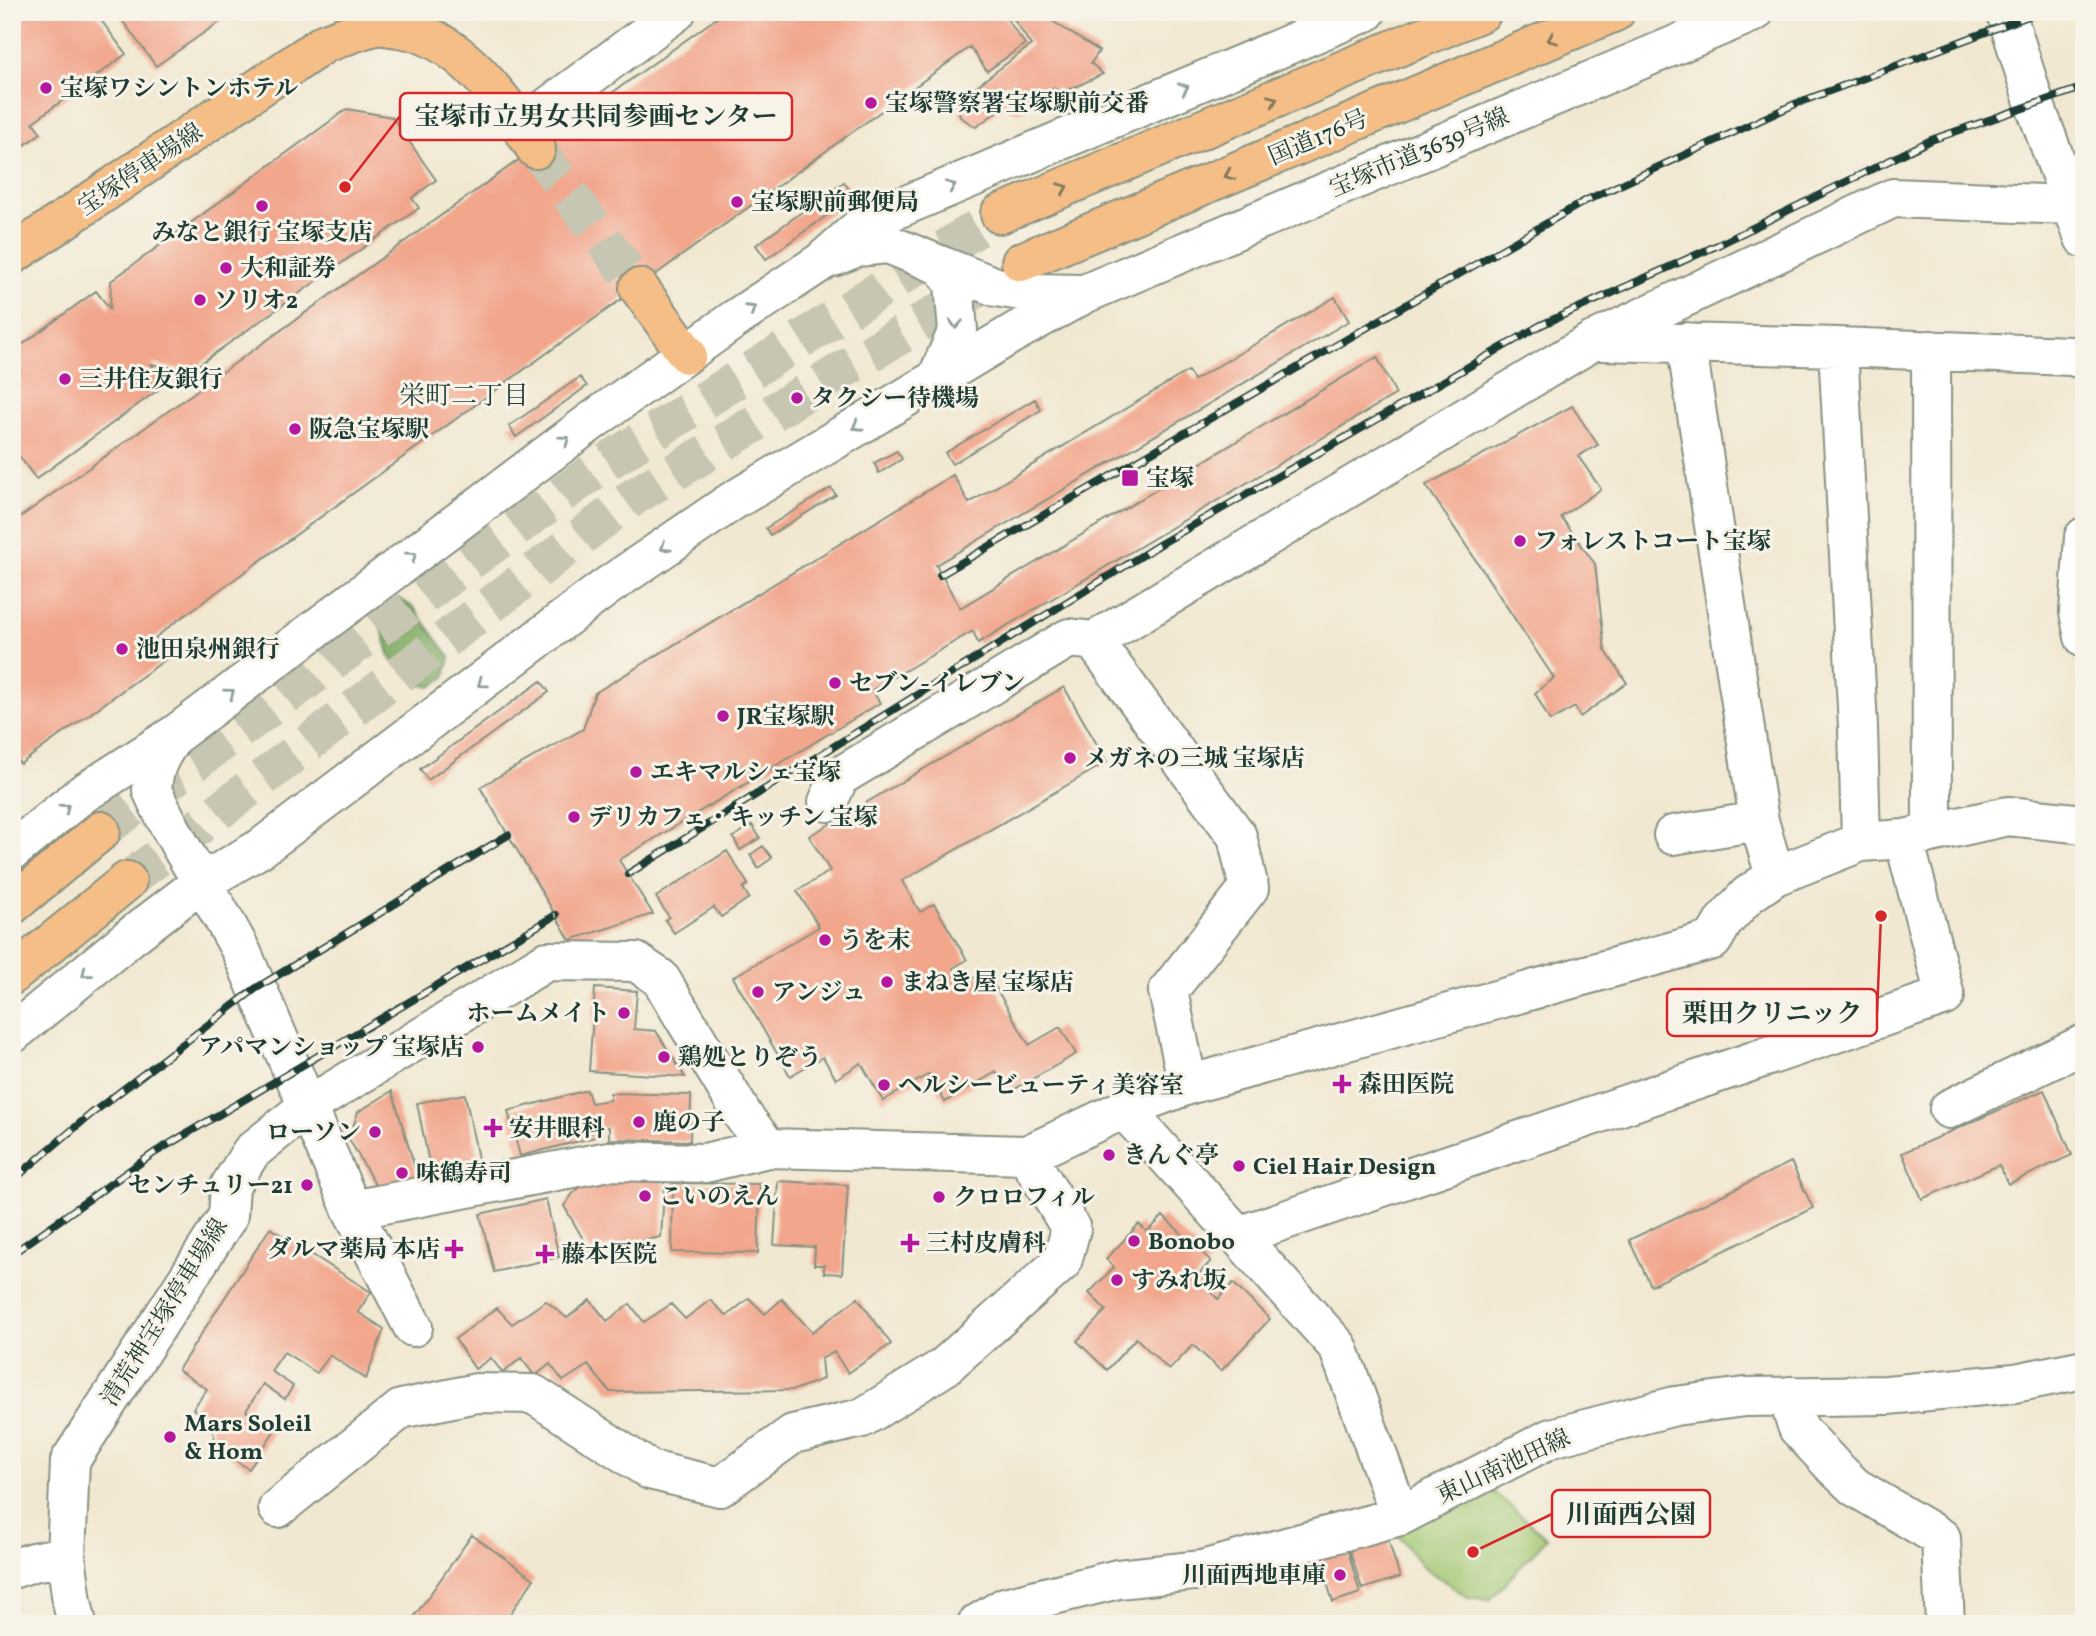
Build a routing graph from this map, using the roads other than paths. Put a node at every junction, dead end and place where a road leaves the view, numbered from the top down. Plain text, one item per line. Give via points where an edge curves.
1 (676, 12) edge
2 (1366, 12) edge
3 (1482, 12) edge
4 (1615, 12) edge
5 (1754, 12) edge
6 (2006, 12) edge
7 (528, 138) joint
8 (1000, 214) tunnel mouth
9 (2077, 221) edge
10 (12, 256) edge
11 (821, 262) junction
12 (1021, 262) dead end
13 (942, 267) junction
14 (639, 288) tunnel mouth
15 (1084, 294) junction
16 (1593, 341) junction
17 (1686, 342) junction
18 (1838, 347) junction
19 (1931, 350) junction
20 (687, 354) junction
21 (2084, 360) edge
22 (937, 378) junction
23 (2084, 537) edge
24 (2084, 637) edge
25 (1094, 641) junction
26 (176, 734) junction
27 (828, 802) dead end
28 (158, 804) junction
29 (1759, 821) junction
30 (2084, 824) edge
31 (101, 831) tunnel mouth
32 (1673, 835) dead end
33 (1918, 835) junction
34 (1861, 842) junction
35 (261, 848) junction
36 (12, 851) edge
37 (1775, 876) junction
38 (127, 881) tunnel mouth
39 (201, 883) junction
40 (12, 905) edge
41 (129, 938) junction
42 (242, 953) junction
43 (12, 975) edge
44 (12, 1034) edge
45 (2084, 1044) edge
46 (1188, 1086) junction
47 (308, 1106) junction
48 (1124, 1109) junction
49 (1949, 1109) dead end
50 (768, 1148) junction
51 (1027, 1155) junction
52 (352, 1210) junction
53 (1238, 1236) junction
54 (413, 1327) dead end
55 (2084, 1369) edge
56 (1791, 1396) junction
57 (278, 1508) dead end
58 (1400, 1516) junction
59 (66, 1556) junction
60 (12, 1569) edge
61 (77, 1624) edge
62 (977, 1624) edge
63 (1945, 1624) edge

1 - 7 street
11 -> 2 street via 866,222
8 -> 3 main road
4 -> 12 main road, 国道176号
5 - 15 street, 宝塚市道3639号線
6 - 9 street
7 - 10 main road, 宝塚停車場線 via 477,72 452,49 414,30 378,25 324,43
9 - 16 street via 1893,198
11 - 13 street via 857,247 888,244
20 -> 11 street
13 - 15 street via 996,287
13 -> 22 street via 954,284 958,330
14 - 20 main road
15 - 22 street, 宝塚市道3639号線
16 - 17 street
16 - 25 street
17 - 18 street
17 - 29 street
18 - 19 street
18 - 34 street
19 - 21 street
19 - 33 street
26 -> 20 street via 510,481
22 -> 35 street, 宝塚市道3639号線 via 731,502 605,588
23 - 24 street via 2079,612
25 - 27 street via 1069,638 839,777
25 - 46 street via 1237,836 1249,888 1168,991
26 - 28 street via 153,774 152,790
36 -> 26 street via 80,795
28 - 35 street via 173,821 206,841
28 - 39 street
29 - 32 street
29 - 37 street
30 - 33 street via 2008,816
31 - 40 main road
33 - 34 street
33 - 53 street via 1945,996
34 - 37 street
35 - 39 street, 宝塚市道3639号線
35 - 42 street via 243,881 238,915
37 - 46 street via 1748,895 1713,940
38 - 43 main road
39 - 41 street, 宝塚市道3639号線
39 - 42 street
41 - 42 street via 169,923 206,926
41 -> 44 street, 宝塚市道3639号線
42 - 47 street
45 - 49 street
46 - 48 street
47 - 50 street, 清荒神宝塚停車場線 via 547,961 636,962 660,978 744,1117
47 - 52 street
47 - 59 street, 清荒神宝塚停車場線 via 251,1152 230,1186 228,1216 70,1461
48 - 51 street
48 - 53 street
50 - 51 street
50 - 52 street via 705,1163 609,1161
51 - 57 street via 1071,1229 1062,1262 944,1367 862,1418 793,1434 720,1487 650,1470 533,1394 476,1393 401,1409
52 - 54 street
53 - 58 street via 1338,1347
55 - 56 street, 東山南池田線 via 2015,1383 1887,1395
56 - 58 street, 東山南池田線 via 1675,1406 1551,1438
56 - 63 street via 1798,1428 1855,1487 1941,1538
58 - 62 street, 東山南池田線 via 1202,1570 1118,1579 1005,1607
59 - 60 street
59 - 61 street, 清荒神宝塚停車場線

